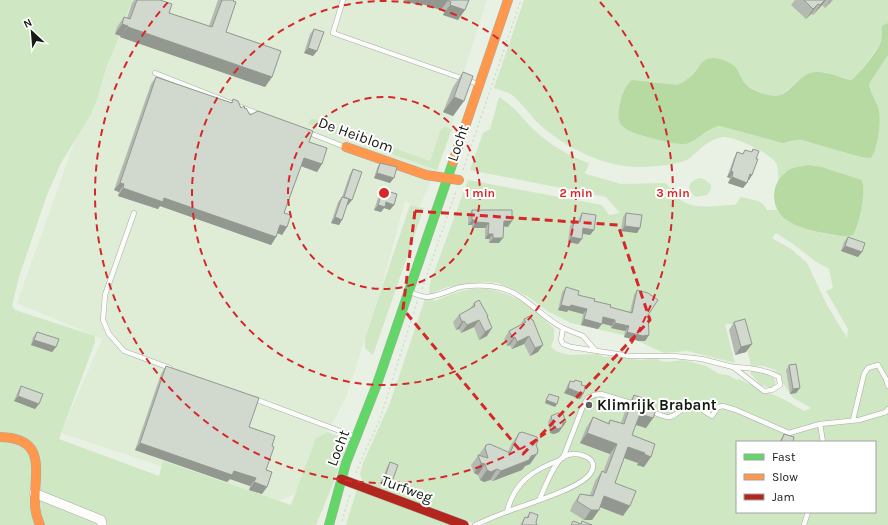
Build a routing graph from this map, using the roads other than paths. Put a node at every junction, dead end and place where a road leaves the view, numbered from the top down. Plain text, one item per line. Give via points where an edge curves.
1 (343, 0) edge
2 (508, 0) edge
3 (155, 73) dead end
4 (479, 85) junction
5 (265, 116) edge
6 (302, 130) edge
7 (346, 147) joint
8 (447, 179) junction
9 (459, 180) road end
10 (134, 213) dead end
11 (408, 291) junction
12 (563, 328) junction
13 (595, 351) junction
14 (732, 367) junction
15 (174, 370) edge
16 (888, 386) edge
17 (247, 396) edge
18 (638, 406) edge
19 (645, 408) edge
20 (888, 409) edge
21 (853, 420) junction
22 (820, 424) junction
23 (0, 437) edge
24 (357, 437) junction
25 (823, 441) edge
26 (562, 459) junction
27 (341, 479) junction
28 (34, 493) junction
29 (539, 500) junction
30 (507, 512) junction
31 (806, 513) edge
32 (40, 525) edge
33 (102, 525) edge
34 (329, 525) edge
35 (464, 525) edge
36 (475, 525) edge
37 (804, 525) edge

1 - 4 lane via 333,33
2 - 4 street, Locht
3 - 5 lane
4 - 8 street, Locht
6 - 7 lane, De Heiblom
7 - 8 street, De Heiblom via 426,175
8 - 9 street, De Heiblom
8 - 11 street, Locht
10 - 15 lane via 105,295 103,320 109,334 124,351
11 - 12 lane via 426,297 459,288 497,286 516,294 554,324
11 - 24 street, Locht
12 - 13 lane via 583,336
12 - 13 lane via 563,344
13 - 14 lane via 630,356 702,359
14 - 14 lane via 764,391 780,385 779,377 771,373
16 - 21 lane via 878,365 868,368 864,374
17 - 24 lane
18 - 26 lane via 601,394 588,398
19 - 22 lane via 669,417 687,406 696,406 712,416 718,407 723,406 789,433
20 - 21 lane via 886,412
21 - 22 lane
22 - 25 lane
23 - 28 street via 21,440 32,450 37,465
24 - 27 street, Locht
26 - 29 lane
26 - 29 lane via 576,453 583,455 591,461 592,470 582,482
26 - 30 lane via 539,469 524,480 514,492
27 - 34 street, Locht
27 - 35 street, Turfweg
28 - 32 street via 34,506
28 - 33 street via 101,520
29 - 30 lane
30 - 36 lane
31 - 37 lane

